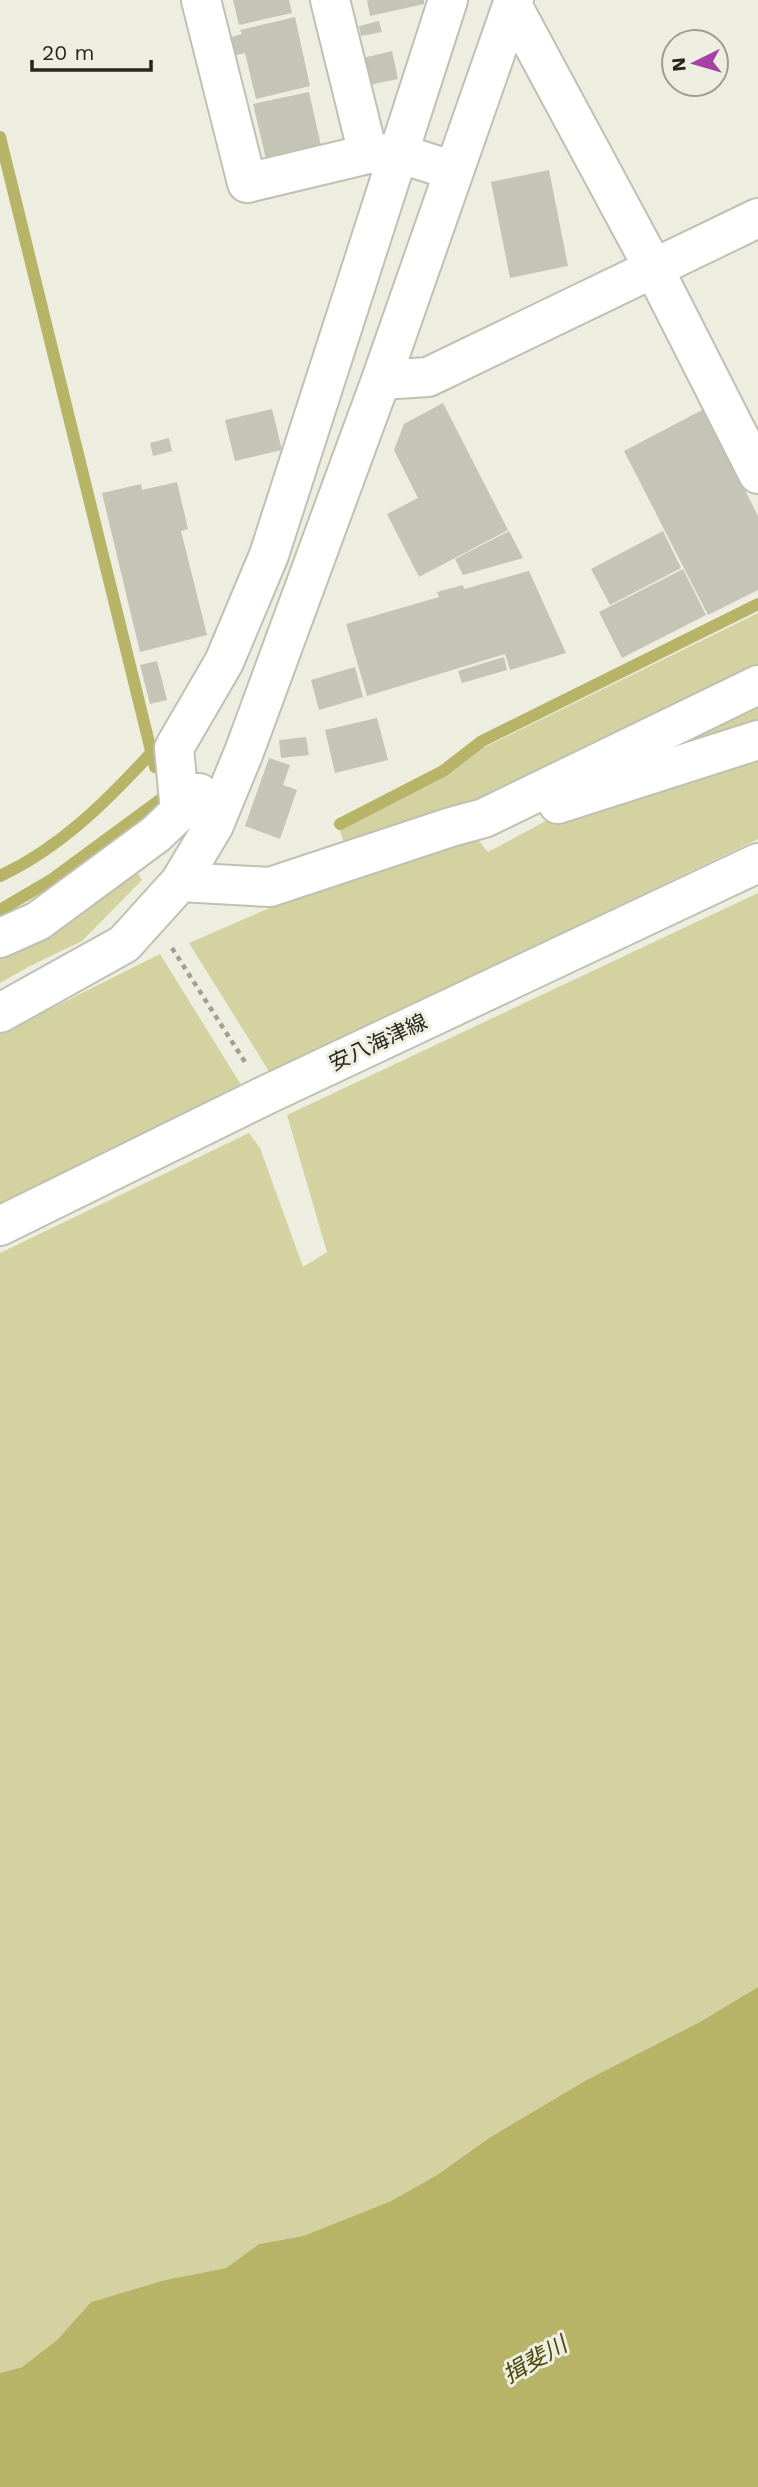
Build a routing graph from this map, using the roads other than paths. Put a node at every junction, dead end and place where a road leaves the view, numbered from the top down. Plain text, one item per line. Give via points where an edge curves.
1 (201, 0) edge
2 (330, 0) edge
3 (448, 0) edge
4 (513, 3) edge
5 (383, 153) junction
6 (454, 171) junction
7 (758, 218) edge
8 (654, 269) junction
9 (381, 380) junction
10 (758, 474) edge
11 (758, 685) edge
12 (758, 740) edge
13 (244, 752) junction
14 (180, 811) junction
15 (484, 818) junction
16 (758, 863) edge
17 (180, 882) junction
18 (0, 938) edge
19 (0, 1013) edge
20 (0, 1226) edge

1 - 5 street via 247,183
2 - 5 street
3 - 5 street
4 - 6 street
4 - 8 street
5 - 6 street
5 - 14 street via 269,555 224,662 174,748
6 - 9 street
7 - 8 street
8 - 9 street via 428,377
8 - 10 street
9 - 13 street
11 - 15 street
12 - 15 street via 551,806
13 - 14 street
13 - 17 street via 214,825
14 - 18 street via 38,922
15 - 17 street via 270,887
16 - 20 street, 安八海津線
17 - 19 street via 124,944

